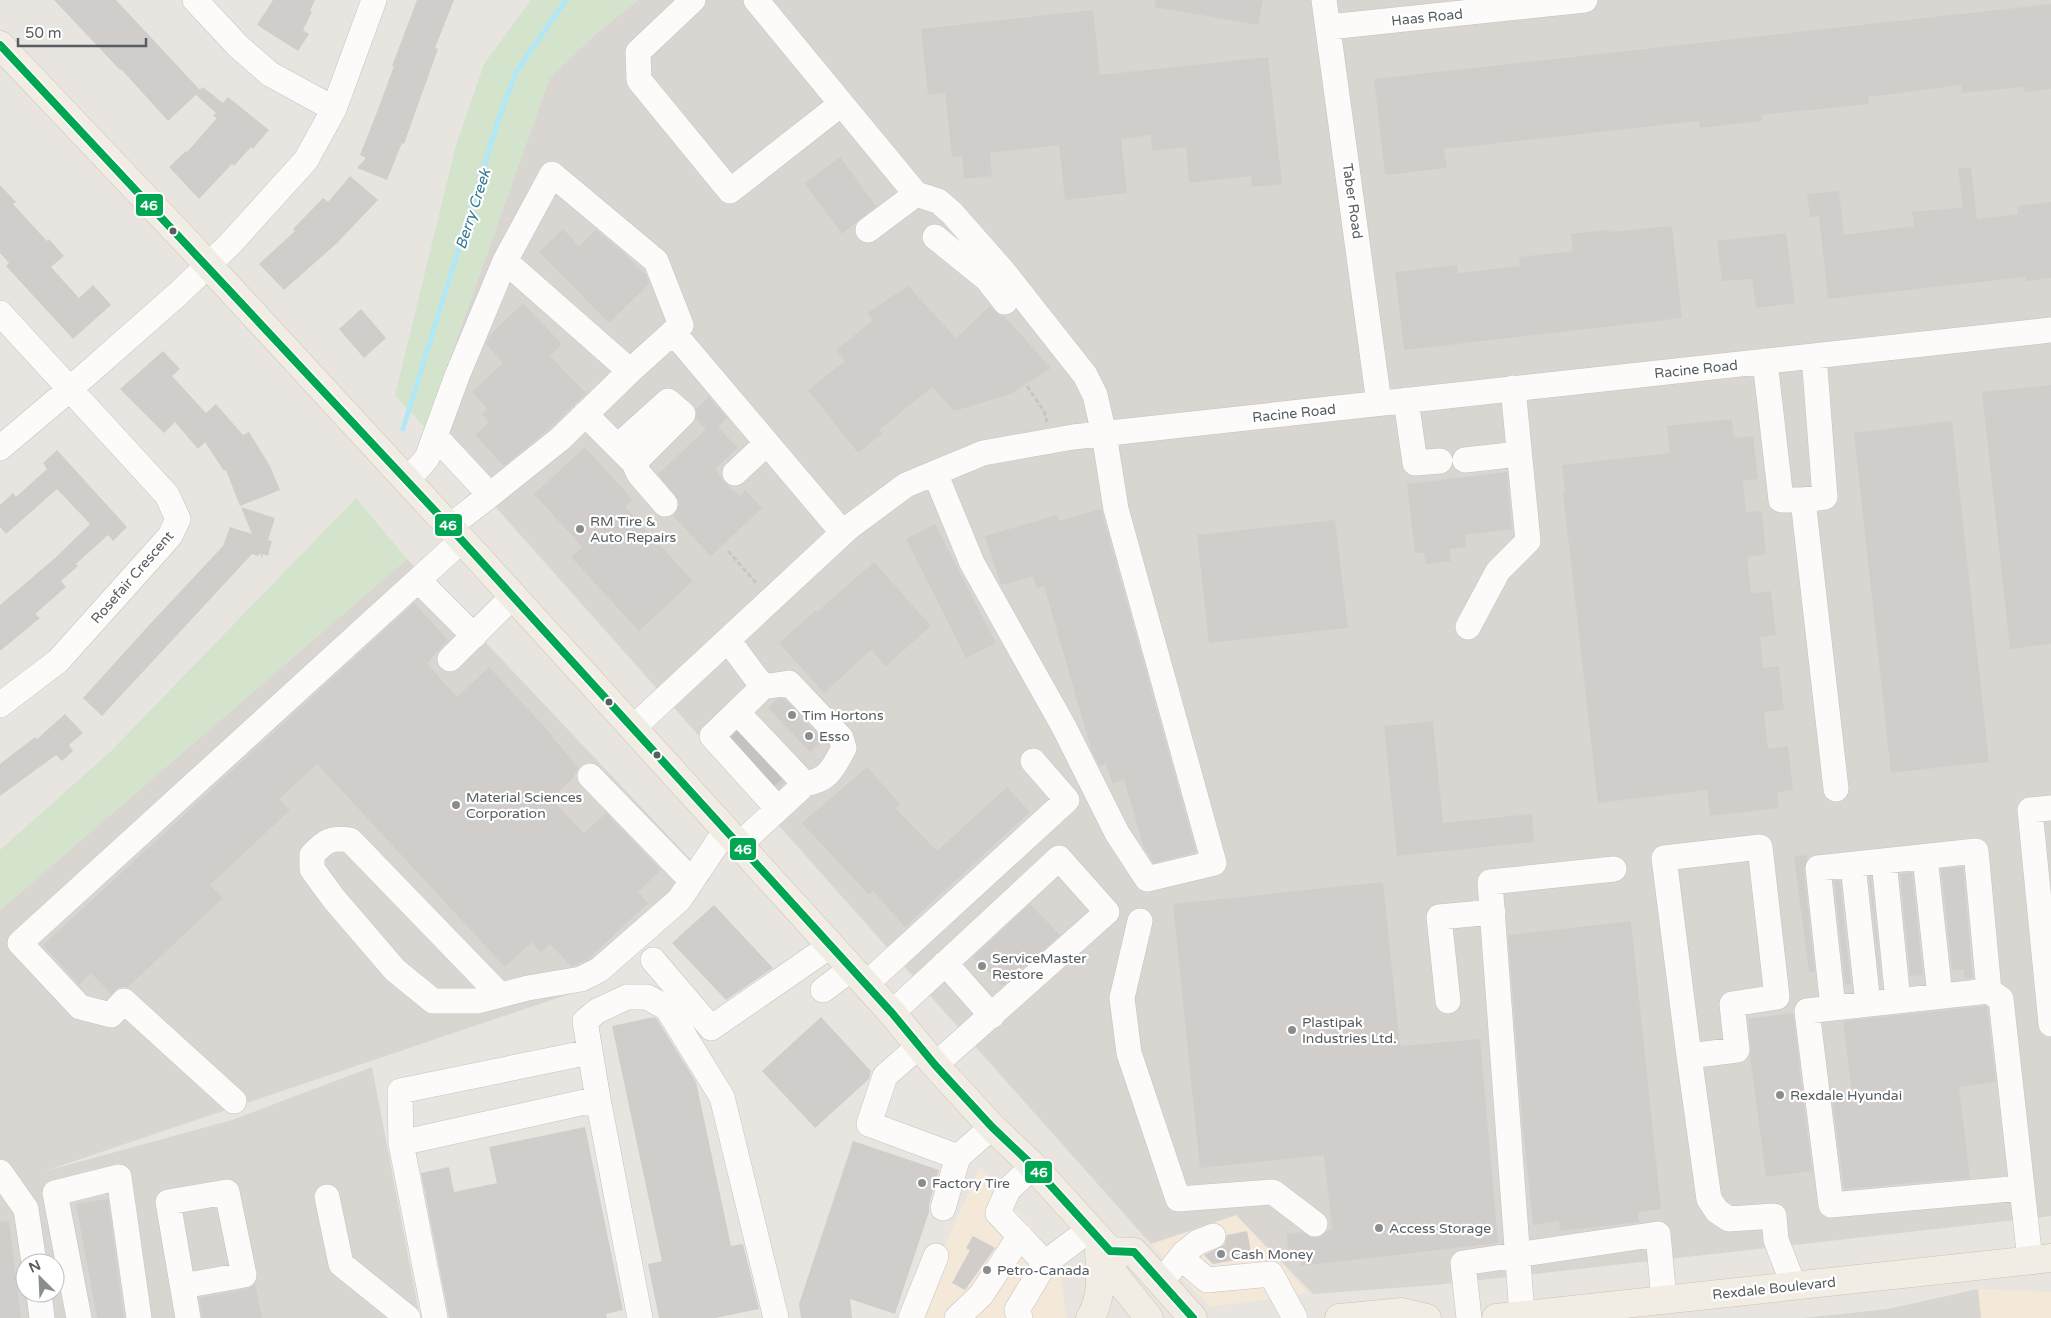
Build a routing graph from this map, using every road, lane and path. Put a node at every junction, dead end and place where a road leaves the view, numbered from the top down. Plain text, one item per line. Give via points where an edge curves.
1 (195, 0) edge
2 (374, 0) edge
3 (693, 0) edge
4 (756, 0) edge
5 (1324, 0) edge
6 (1585, 0) edge
7 (1450, 7) edge
8 (1329, 27) junction
9 (0, 45) edge
10 (841, 104) junction
11 (334, 109) junction
12 (916, 194) junction
13 (868, 230) dead end
14 (935, 237) dead end
15 (506, 261) junction
16 (208, 265) junction
17 (0, 313) edge
18 (2051, 330) edge
19 (673, 332) junction
20 (1814, 356) junction
21 (1766, 361) junction
22 (630, 371) junction
23 (1085, 375) junction
24 (1027, 386) dead end
25 (1513, 388) junction
26 (70, 389) junction
27 (1406, 400) junction
28 (1379, 403) junction
29 (586, 414) junction
30 (1048, 425) dead end
31 (1104, 434) junction
32 (435, 436) junction
33 (767, 443) junction
34 (0, 448) edge
35 (1519, 454) junction
36 (1440, 460) dead end
37 (1465, 460) dead end
38 (935, 472) junction
39 (735, 473) dead end
40 (407, 481) junction
41 (490, 496) junction
42 (1803, 500) junction
43 (664, 504) dead end
44 (455, 533) junction
45 (843, 533) junction
46 (728, 552) dead end
47 (418, 580) junction
48 (513, 596) junction
49 (771, 600) junction
50 (1468, 627) dead end
51 (474, 636) junction
52 (728, 640) junction
53 (450, 659) dead end
54 (763, 687) junction
55 (0, 706) edge
56 (737, 712) junction
57 (634, 727) junction
58 (756, 758) junction
59 (1033, 761) dead end
60 (590, 776) dead end
61 (805, 784) junction
62 (1836, 788) dead end
63 (2051, 808) edge
64 (778, 809) junction
65 (733, 837) junction
66 (1925, 857) junction
67 (1884, 861) junction
68 (1853, 865) junction
69 (1614, 869) dead end
70 (692, 881) junction
71 (1493, 912) junction
72 (1140, 921) dead end
73 (830, 946) junction
74 (653, 960) dead end
75 (945, 963) junction
76 (858, 977) junction
77 (823, 990) dead end
78 (1990, 991) junction
79 (500, 995) junction
80 (1940, 996) junction
81 (1448, 1001) dead end
82 (1898, 1001) junction
83 (1868, 1004) junction
84 (1833, 1008) junction
85 (892, 1013) junction
86 (992, 1016) junction
87 (2051, 1024) edge
88 (590, 1052) junction
89 (928, 1056) junction
90 (1689, 1056) junction
91 (598, 1099) junction
92 (234, 1101) dead end
93 (992, 1127) junction
94 (401, 1143) junction
95 (958, 1158) junction
96 (1033, 1166) junction
97 (0, 1172) edge
98 (2022, 1188) junction
99 (327, 1197) dead end
100 (943, 1208) dead end
101 (1315, 1224) dead end
102 (1020, 1236) junction
103 (1213, 1236) dead end
104 (1099, 1240) junction
105 (33, 1253) edge
106 (1518, 1254) junction
107 (936, 1256) dead end
108 (1181, 1258) junction
109 (2041, 1259) edge
110 (1045, 1264) junction
111 (1158, 1280) junction
112 (183, 1286) dead end
113 (1794, 1286) junction
114 (981, 1295) junction
115 (1664, 1300) junction
116 (40, 1303) edge
117 (1018, 1314) edge
118 (1509, 1317) edge
119 (42, 1318) edge
120 (79, 1318) edge
121 (139, 1318) edge
122 (188, 1318) edge
123 (408, 1318) edge
124 (435, 1318) edge
125 (640, 1318) edge
126 (776, 1318) edge
127 (911, 1318) edge
128 (957, 1318) edge
129 (1090, 1318) edge
130 (1149, 1318) edge
131 (1193, 1318) edge
132 (1295, 1318) edge
133 (1339, 1318) edge
134 (1427, 1318) edge
135 (1468, 1318) edge

1 - 11 street via 238,46 270,74
2 - 11 street
3 - 10 street via 638,52 639,80 730,191
4 - 10 street
5 - 8 street, Taber Road
6 - 7 street, Haas Road
7 - 8 street, Haas Road
8 - 28 street, Taber Road
9 - 16 main road
10 - 12 street
11 - 16 street via 306,160
12 - 13 street
12 - 23 street via 938,201 952,213
14 - 23 street via 987,279 1048,356
15 - 19 street via 552,174 656,260 681,325
15 - 22 street
15 - 32 street
16 - 26 street
16 - 40 main road
17 - 26 street, Rosefair Crescent
18 - 20 street, Racine Road
19 - 22 street
19 - 33 street
20 - 21 street, Racine Road
20 - 42 street via 1825,497
21 - 25 street, Racine Road
21 - 42 street via 1781,500
22 - 29 street
23 - 31 street via 1095,395
24 - 30 path via 1044,411
25 - 27 street, Racine Road
25 - 35 street
26 - 34 street
26 - 55 street, Rosefair Crescent via 167,495 178,519 170,536 58,661
27 - 28 street, Racine Road
27 - 36 street via 1415,463
28 - 31 street, Racine Road
29 - 41 street
29 - 43 street via 626,454
31 - 38 street, Racine Road via 983,452
31 - 38 street via 1116,509 1214,863 1147,879 1117,833 1064,726 972,563
32 - 40 street via 427,458
32 - 41 street
33 - 39 street
33 - 45 street
35 - 37 street
35 - 50 street via 1528,541 1498,571
38 - 45 street, Racine Road via 906,485
40 - 44 main road
41 - 44 street
42 - 62 street
44 - 47 street
44 - 48 main road
45 - 49 street, Racine Road
46 - 49 path
47 - 51 street
47 - 92 street via 20,944 80,1007 111,1015 124,1001
48 - 51 street
48 - 57 main road
49 - 52 street, Racine Road
51 - 53 street
52 - 54 street
52 - 57 street, Racine Road
54 - 56 street
54 - 61 street via 789,683 841,738 844,748 834,768 819,781
56 - 58 street
56 - 58 street via 712,736
57 - 65 main road
58 - 61 street
58 - 64 street
59 - 76 street via 1068,800
60 - 70 street
61 - 64 street
63 - 87 street via 2030,810
64 - 65 street
65 - 70 street
65 - 73 main road
66 - 67 street
66 - 78 street via 1976,851
66 - 80 street
67 - 68 street
67 - 82 street
68 - 83 street
68 - 84 street via 1818,868
69 - 71 street via 1490,882
70 - 79 street via 679,900 599,970 580,979
71 - 81 street via 1438,917
71 - 106 street
72 - 101 street via 1122,998 1129,1053 1178,1199 1273,1192
73 - 74 street via 711,1028
73 - 76 main road
75 - 85 street
75 - 86 street
75 - 86 street via 1059,858 1106,912
76 - 77 street
76 - 85 main road
78 - 80 street
78 - 98 street via 2001,999
79 - 79 street via 478,1001 433,1001 395,970 334,899 312,869 312,855 322,844 336,838 350,840
80 - 82 street
82 - 83 street
83 - 84 street
84 - 98 street via 1807,1010 1831,1205
85 - 89 main road
86 - 89 street
88 - 91 street
88 - 94 street via 400,1091
88 - 126 street via 586,1021 597,1011 627,997 647,997 667,1008 722,1097
89 - 93 main road
89 - 95 street via 885,1076 869,1124
90 - 90 street via 1664,858 1760,847 1777,997 1732,1004 1737,1050
90 - 113 street via 1709,1199 1717,1211 1729,1218 1774,1216 1776,1240
91 - 94 street
91 - 125 street
93 - 95 street
93 - 96 main road
94 - 124 street
95 - 100 street
96 - 102 street via 1008,1190 998,1213
96 - 104 main road
97 - 105 street via 26,1209
98 - 109 street
99 - 123 street via 340,1264
102 - 110 street
102 - 114 street
103 - 108 street via 1198,1242
104 - 110 street
104 - 111 main road via 1134,1252
104 - 129 main road via 1101,1283 1096,1308
104 - 130 main road via 1113,1273
106 - 115 street via 1658,1234
106 - 118 street
106 - 135 street via 1463,1263
107 - 127 street
108 - 111 street
108 - 132 street via 1207,1280 1271,1274
109 - 113 main road, Rexdale Boulevard
110 - 117 street
111 - 131 main road
112 - 122 street
113 - 115 main road, Rexdale Boulevard
114 - 117 street
114 - 128 street
115 - 118 main road, Rexdale Boulevard
116 - 119 street
120 - 121 street via 55,1194 119,1177
133 - 134 main road via 1402,1312

